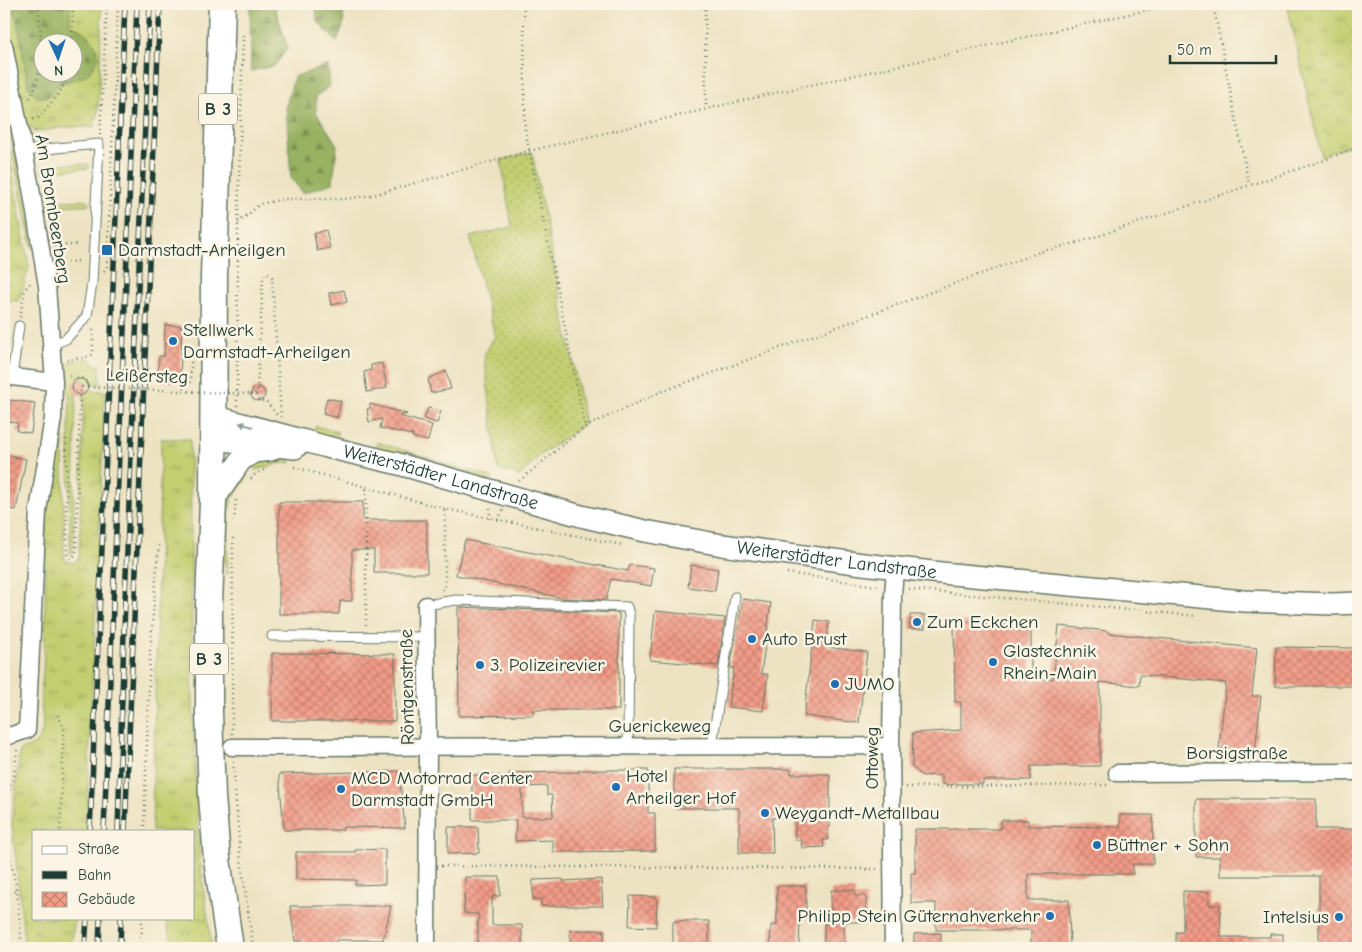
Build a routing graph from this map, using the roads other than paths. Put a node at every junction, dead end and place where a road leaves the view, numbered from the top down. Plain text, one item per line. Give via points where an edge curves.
1 (222, 4) edge
2 (4, 45) edge
3 (24, 151) junction
4 (19, 326) road end
5 (51, 345) junction
6 (8, 376) edge
7 (54, 382) junction
8 (221, 421) junction
9 (286, 448) junction
10 (327, 448) junction
11 (225, 498) junction
12 (895, 568) junction
13 (734, 597) dead end
14 (1358, 603) edge
15 (426, 605) joint
16 (272, 636) dead end
17 (426, 637) junction
18 (4, 734) edge
19 (428, 745) junction
20 (628, 746) junction
21 (712, 746) junction
22 (891, 746) junction
23 (232, 747) road end
24 (1358, 772) edge
25 (1117, 773) road end
26 (230, 948) edge
27 (427, 948) edge
28 (892, 948) edge

1 - 8 main road, B 3 via 214,276
2 - 3 street, Am Brombeerberg
3 - 5 street, Am Brombeerberg via 47,286
3 - 5 lane via 99,144 92,283 87,316 66,339
4 - 6 lane
5 - 7 street, Am Brombeerberg
6 - 7 street
7 - 18 street, Am Brombeerberg via 53,418 38,511 27,730 9,736
8 - 9 street, Weiterstädter Landstraße
10 -> 8 street, Weiterstädter Landstraße
8 - 11 main road, B 3
9 - 10 street, Weiterstädter Landstraße
9 - 11 street via 254,452 241,460
10 - 12 street, Weiterstädter Landstraße via 395,463 645,532 722,546
11 - 26 main road, B 3 via 209,604 209,713 217,860
12 - 14 street, Weiterstädter Landstraße via 1244,601
12 - 22 street, Ottoweg
13 - 21 lane
15 - 17 street, Röntgenstraße
15 - 20 lane via 456,600 627,608
16 - 17 lane
17 - 19 street, Röntgenstraße
19 - 20 street, Guerickeweg
19 - 23 street, Guerickeweg
19 - 27 street, Röntgenstraße
20 - 21 street, Guerickeweg
21 - 22 street, Guerickeweg
22 - 28 street, Ottoweg
24 - 25 street, Borsigstraße

